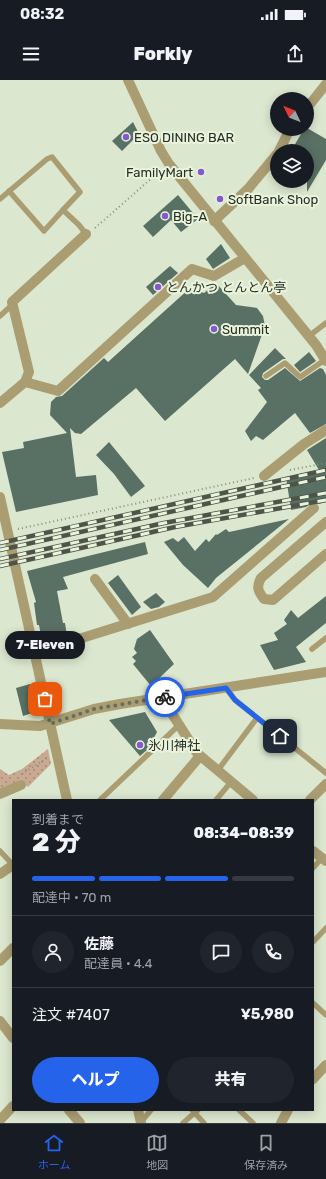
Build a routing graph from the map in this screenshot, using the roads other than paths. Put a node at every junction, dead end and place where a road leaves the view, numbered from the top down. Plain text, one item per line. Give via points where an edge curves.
1 (128, 80) edge
2 (326, 84) edge
3 (314, 99) edge
4 (270, 162) edge
5 (9, 191) junction
6 (0, 199) edge
7 (63, 210) junction
8 (214, 221) junction
9 (86, 234) joint
10 (245, 258) junction
11 (12, 304) junction
12 (0, 316) edge
13 (326, 323) edge
14 (309, 336) junction
15 (326, 359) edge
16 (266, 376) dead end
17 (25, 382) junction
18 (0, 403) edge
19 (326, 430) edge
20 (264, 476) road end
21 (0, 497) edge
22 (314, 508) dead end
23 (326, 522) edge
24 (326, 554) edge
25 (95, 579) dead end
26 (128, 624) junction
27 (326, 638) edge
28 (312, 649) dead end
29 (34, 653) junction
30 (326, 672) edge
31 (226, 688) junction
32 (162, 698) junction
33 (257, 718) junction
34 (0, 724) edge
35 (50, 724) junction
36 (179, 725) junction
37 (200, 756) junction
38 (218, 770) junction
39 (326, 773) edge
40 (18, 781) road end
41 (231, 782) junction
42 (326, 784) edge
43 (0, 794) edge
44 (67, 799) edge
45 (101, 799) edge
46 (164, 799) edge
47 (217, 799) edge
48 (252, 799) edge
49 (311, 799) edge
50 (0, 851) edge
51 (314, 851) edge
52 (324, 859) edge
53 (12, 864) edge
54 (12, 866) edge
55 (314, 867) edge
56 (0, 874) edge
57 (326, 928) edge
58 (314, 941) edge
59 (12, 949) edge
60 (0, 961) edge
61 (314, 1004) edge
62 (326, 1015) edge
63 (0, 1021) edge
64 (12, 1037) edge
65 (326, 1066) edge
66 (314, 1078) edge
67 (70, 1111) edge
68 (138, 1111) edge
69 (150, 1111) edge
70 (195, 1111) edge
71 (240, 1111) edge
72 (287, 1111) edge
73 (80, 1123) edge
74 (140, 1123) edge
75 (183, 1123) edge
76 (204, 1123) edge
77 (253, 1123) edge
78 (281, 1123) edge

1 - 8 street via 170,164
2 - 3 street
4 - 8 street via 248,189
5 - 6 lane
5 - 7 lane via 44,231
5 - 7 lane via 47,158 52,157 80,192
7 - 9 lane
8 - 10 street
9 - 11 street
10 - 14 street
10 - 17 street via 214,276 192,269 58,391
11 - 12 lane
11 - 17 street via 29,372
13 - 14 lane
14 - 15 street
15 - 16 lane via 300,377 285,363
17 - 18 street
19 - 20 street
21 - 29 street
22 - 26 street via 213,597
23 - 24 street via 261,578 257,589 259,593 264,599 273,600
25 - 26 street
26 - 29 street
27 - 28 lane
29 - 35 street
30 - 31 street
31 - 32 street
31 - 33 lane via 235,700
32 - 35 street via 94,709
32 - 36 street
33 - 38 lane
33 - 39 lane
34 - 35 street
35 - 44 street
36 - 37 street
36 - 45 lane
37 - 38 street
37 - 46 street
38 - 41 street
40 - 43 street
41 - 47 lane
41 - 48 street
42 - 49 street
50 - 53 lane
51 - 52 street
52 - 55 lane
54 - 56 street
57 - 58 lane
59 - 60 street
61 - 62 lane
63 - 64 street
65 - 66 street
67 - 73 street
68 - 74 street
69 - 74 lane
70 - 75 lane
70 - 76 lane
71 - 77 lane
72 - 78 street

